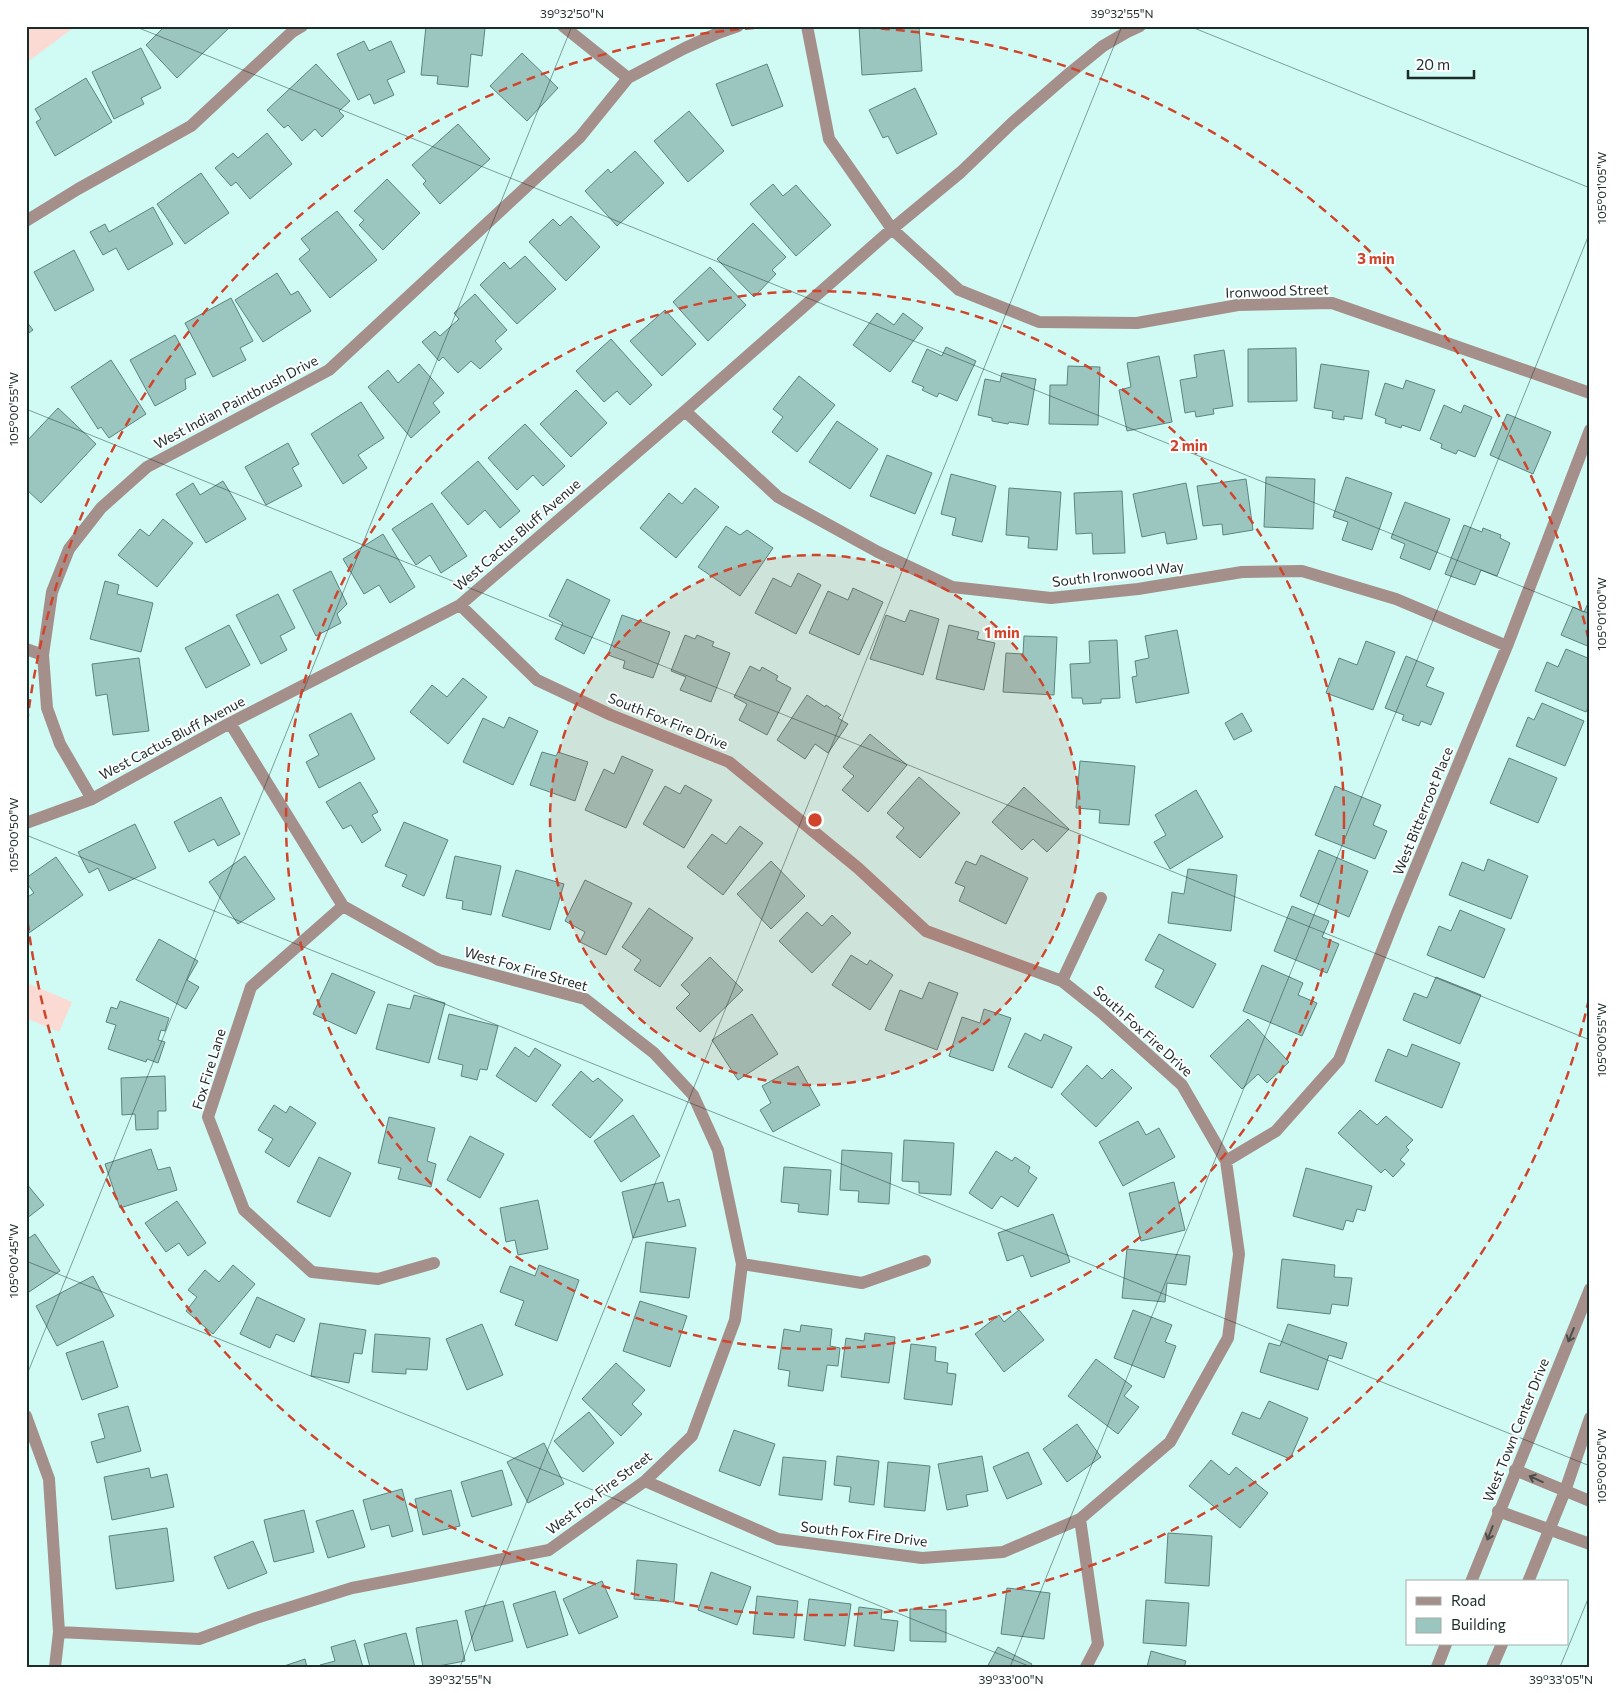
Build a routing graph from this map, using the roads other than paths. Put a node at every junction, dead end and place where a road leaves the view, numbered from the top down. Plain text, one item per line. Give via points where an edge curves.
1 (302, 26) edge
2 (563, 26) edge
3 (738, 26) edge
4 (807, 26) edge
5 (1140, 26) edge
6 (628, 78) junction
7 (26, 221) edge
8 (892, 229) junction
9 (1590, 393) edge
10 (685, 411) junction
11 (1590, 430) edge
12 (460, 604) junction
13 (1507, 646) junction
14 (26, 650) edge
15 (43, 655) junction
16 (230, 723) junction
17 (92, 799) junction
18 (26, 823) edge
19 (1101, 898) dead end
20 (342, 906) junction
21 (1062, 981) junction
22 (1226, 1161) junction
23 (925, 1261) dead end
24 (434, 1262) dead end
25 (742, 1264) junction
26 (1590, 1290) edge
27 (26, 1416) edge
28 (1590, 1418) edge
29 (1515, 1470) junction
30 (645, 1481) junction
31 (1565, 1492) junction
32 (1590, 1501) edge
33 (1498, 1511) junction
34 (1080, 1519) junction
35 (1550, 1530) junction
36 (1590, 1544) edge
37 (1472, 1580) edge
38 (1529, 1580) edge
39 (59, 1632) junction
40 (1445, 1646) edge
41 (1501, 1646) edge
42 (55, 1667) edge
43 (1086, 1667) edge
44 (1437, 1667) edge
45 (1492, 1667) edge

1 - 7 street via 191,126
2 - 6 street
3 - 6 street, West Indian Paintbrush Drive via 685,48
4 - 8 street, Ironwood Street via 829,139
5 - 8 street, West Cactus Bluff Avenue via 1103,46
6 - 15 street, West Indian Paintbrush Drive via 580,137 329,370 147,468 101,508 69,548 55,583
8 - 9 street, Ironwood Street via 959,290 1039,322 1137,323 1238,304 1332,303
8 - 10 street, West Cactus Bluff Avenue
10 - 12 street, West Cactus Bluff Avenue
10 - 13 street, South Ironwood Way via 778,497 878,552 952,587 1050,598 1138,589 1242,572 1302,571 1396,599
11 - 13 street, West Bitterroot Place
12 - 16 street, West Cactus Bluff Avenue
12 - 21 street, South Fox Fire Drive via 537,680 611,715 729,762 858,868 926,931
13 - 22 street, West Bitterroot Place via 1339,1060 1276,1131
14 - 15 street
15 - 17 street, West Indian Paintbrush Drive via 47,708 60,744
16 - 17 street, West Cactus Bluff Avenue
16 - 20 street, West Fox Fire Street
17 - 18 street, West Cactus Bluff Avenue
19 - 21 street
20 - 24 street, Fox Fire Lane via 251,987 208,1118 244,1210 312,1272 378,1279
20 - 25 street, West Fox Fire Street via 439,960 585,999 654,1053 693,1095 718,1150
21 - 22 street, South Fox Fire Drive via 1182,1085
22 - 34 street, South Fox Fire Drive via 1238,1254 1228,1338 1170,1442
23 - 25 street via 862,1283
25 - 30 street, West Fox Fire Street via 734,1320 692,1436
26 -> 29 street, West Town Center Drive
27 - 39 street via 50,1479
28 - 31 street
31 -> 29 street
29 - 33 street, West Town Center Drive
30 - 34 street, South Fox Fire Drive via 778,1539 922,1558 1004,1552
30 - 39 street, West Fox Fire Street via 548,1550 352,1588 198,1639
31 - 32 street
31 - 35 street
33 - 35 street
33 -> 37 street, West Town Center Drive
34 - 43 street via 1098,1644
35 - 36 street
35 - 38 street
39 - 42 street
40 - 44 street
41 - 45 street

